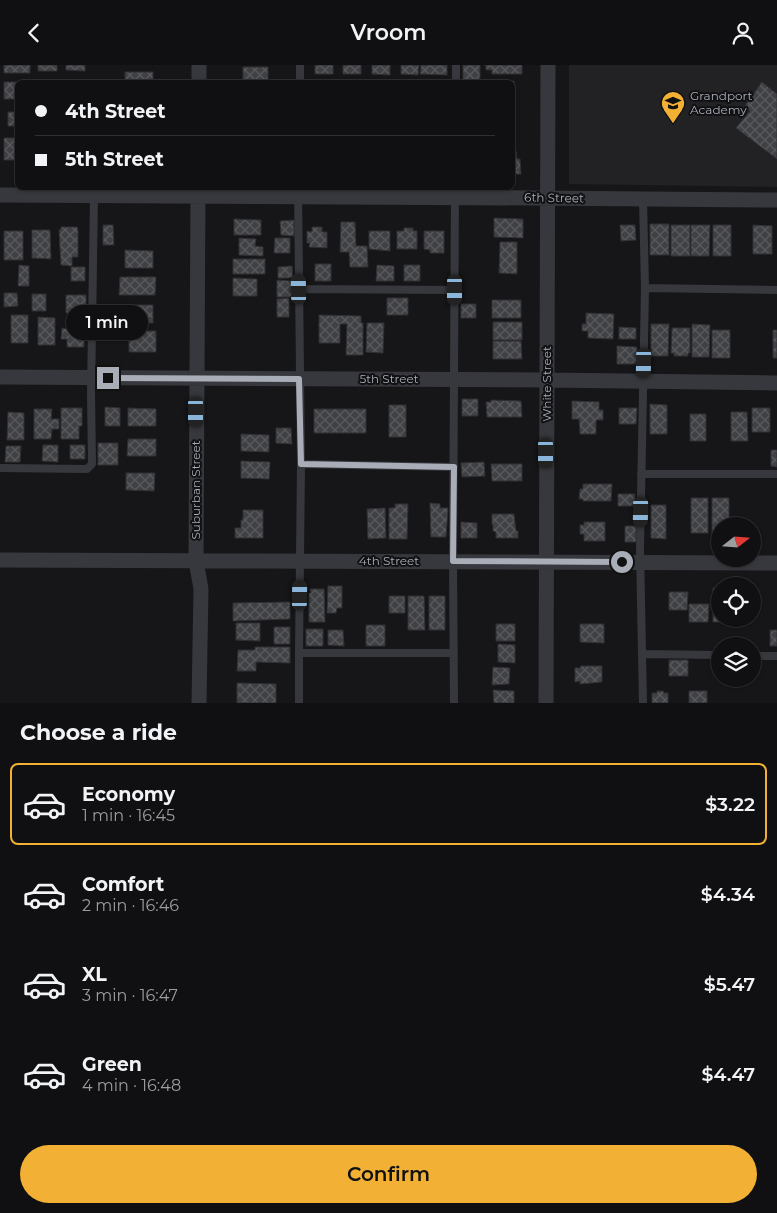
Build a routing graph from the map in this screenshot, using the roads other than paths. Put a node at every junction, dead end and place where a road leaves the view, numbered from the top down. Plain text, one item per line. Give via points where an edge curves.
1 (199, 65) edge
2 (300, 65) edge
3 (456, 65) edge
4 (548, 65) edge
5 (199, 80) edge
6 (300, 80) edge
7 (456, 80) edge
8 (198, 192) edge
9 (298, 192) edge
10 (455, 192) edge
11 (0, 195) edge
12 (94, 196) junction
13 (548, 198) junction
14 (643, 199) junction
15 (777, 200) edge
16 (299, 289) junction
17 (645, 289) junction
18 (455, 290) junction
19 (777, 291) edge
20 (0, 377) edge
21 (92, 378) junction
22 (197, 378) junction
23 (299, 379) junction
24 (455, 379) junction
25 (547, 380) junction
26 (643, 381) junction
27 (777, 383) edge
28 (301, 464) junction
29 (454, 467) junction
30 (0, 468) edge
31 (642, 474) junction
32 (777, 474) edge
33 (0, 560) edge
34 (196, 561) junction
35 (300, 561) junction
36 (453, 561) junction
37 (546, 562) junction
38 (640, 562) junction
39 (777, 563) edge
40 (299, 653) junction
41 (454, 653) junction
42 (642, 654) junction
43 (711, 655) edge
44 (761, 656) edge
45 (777, 656) edge
46 (199, 703) edge
47 (299, 703) edge
48 (454, 703) edge
49 (546, 703) edge
50 (643, 703) edge

1 - 5 street
2 - 6 lane
3 - 7 lane
4 - 13 street, White Street
8 - 9 street, 6th Street
8 - 12 street, 6th Street
8 - 22 street, Suburban Street
9 - 10 street, 6th Street
9 - 16 lane
10 - 13 street, 6th Street
10 - 18 lane
11 - 12 street, 6th Street
12 - 21 lane
13 - 14 street, 6th Street
13 - 25 street, White Street
14 - 15 street, 6th Street
14 - 17 lane
16 - 18 lane
16 - 23 lane
17 - 19 lane
17 - 26 lane
18 - 24 lane
20 - 21 street, 5th Street
21 - 22 street, 5th Street
21 - 30 lane via 92,464 88,469
22 - 23 street, 5th Street
22 - 34 street, Suburban Street
23 - 24 street, 5th Street
23 - 28 lane
24 - 25 street, 5th Street
24 - 29 lane
25 - 26 street, 5th Street
25 - 37 street, White Street
26 - 27 street, 5th Street
26 - 31 lane
28 - 29 lane
28 - 35 lane
29 - 36 lane
31 - 32 lane
31 - 38 lane
33 - 34 street, 4th Street
34 - 35 street, 4th Street
34 - 46 street, Suburban Street via 201,589
35 - 36 street, 4th Street
35 - 40 lane
36 - 37 street, 4th Street
36 - 41 lane
37 - 38 street, 4th Street
37 - 49 street, White Street
38 - 39 street, 4th Street
38 - 42 lane
40 - 41 lane
40 - 47 lane
41 - 48 lane
42 - 43 lane
42 - 50 lane
44 - 45 lane

